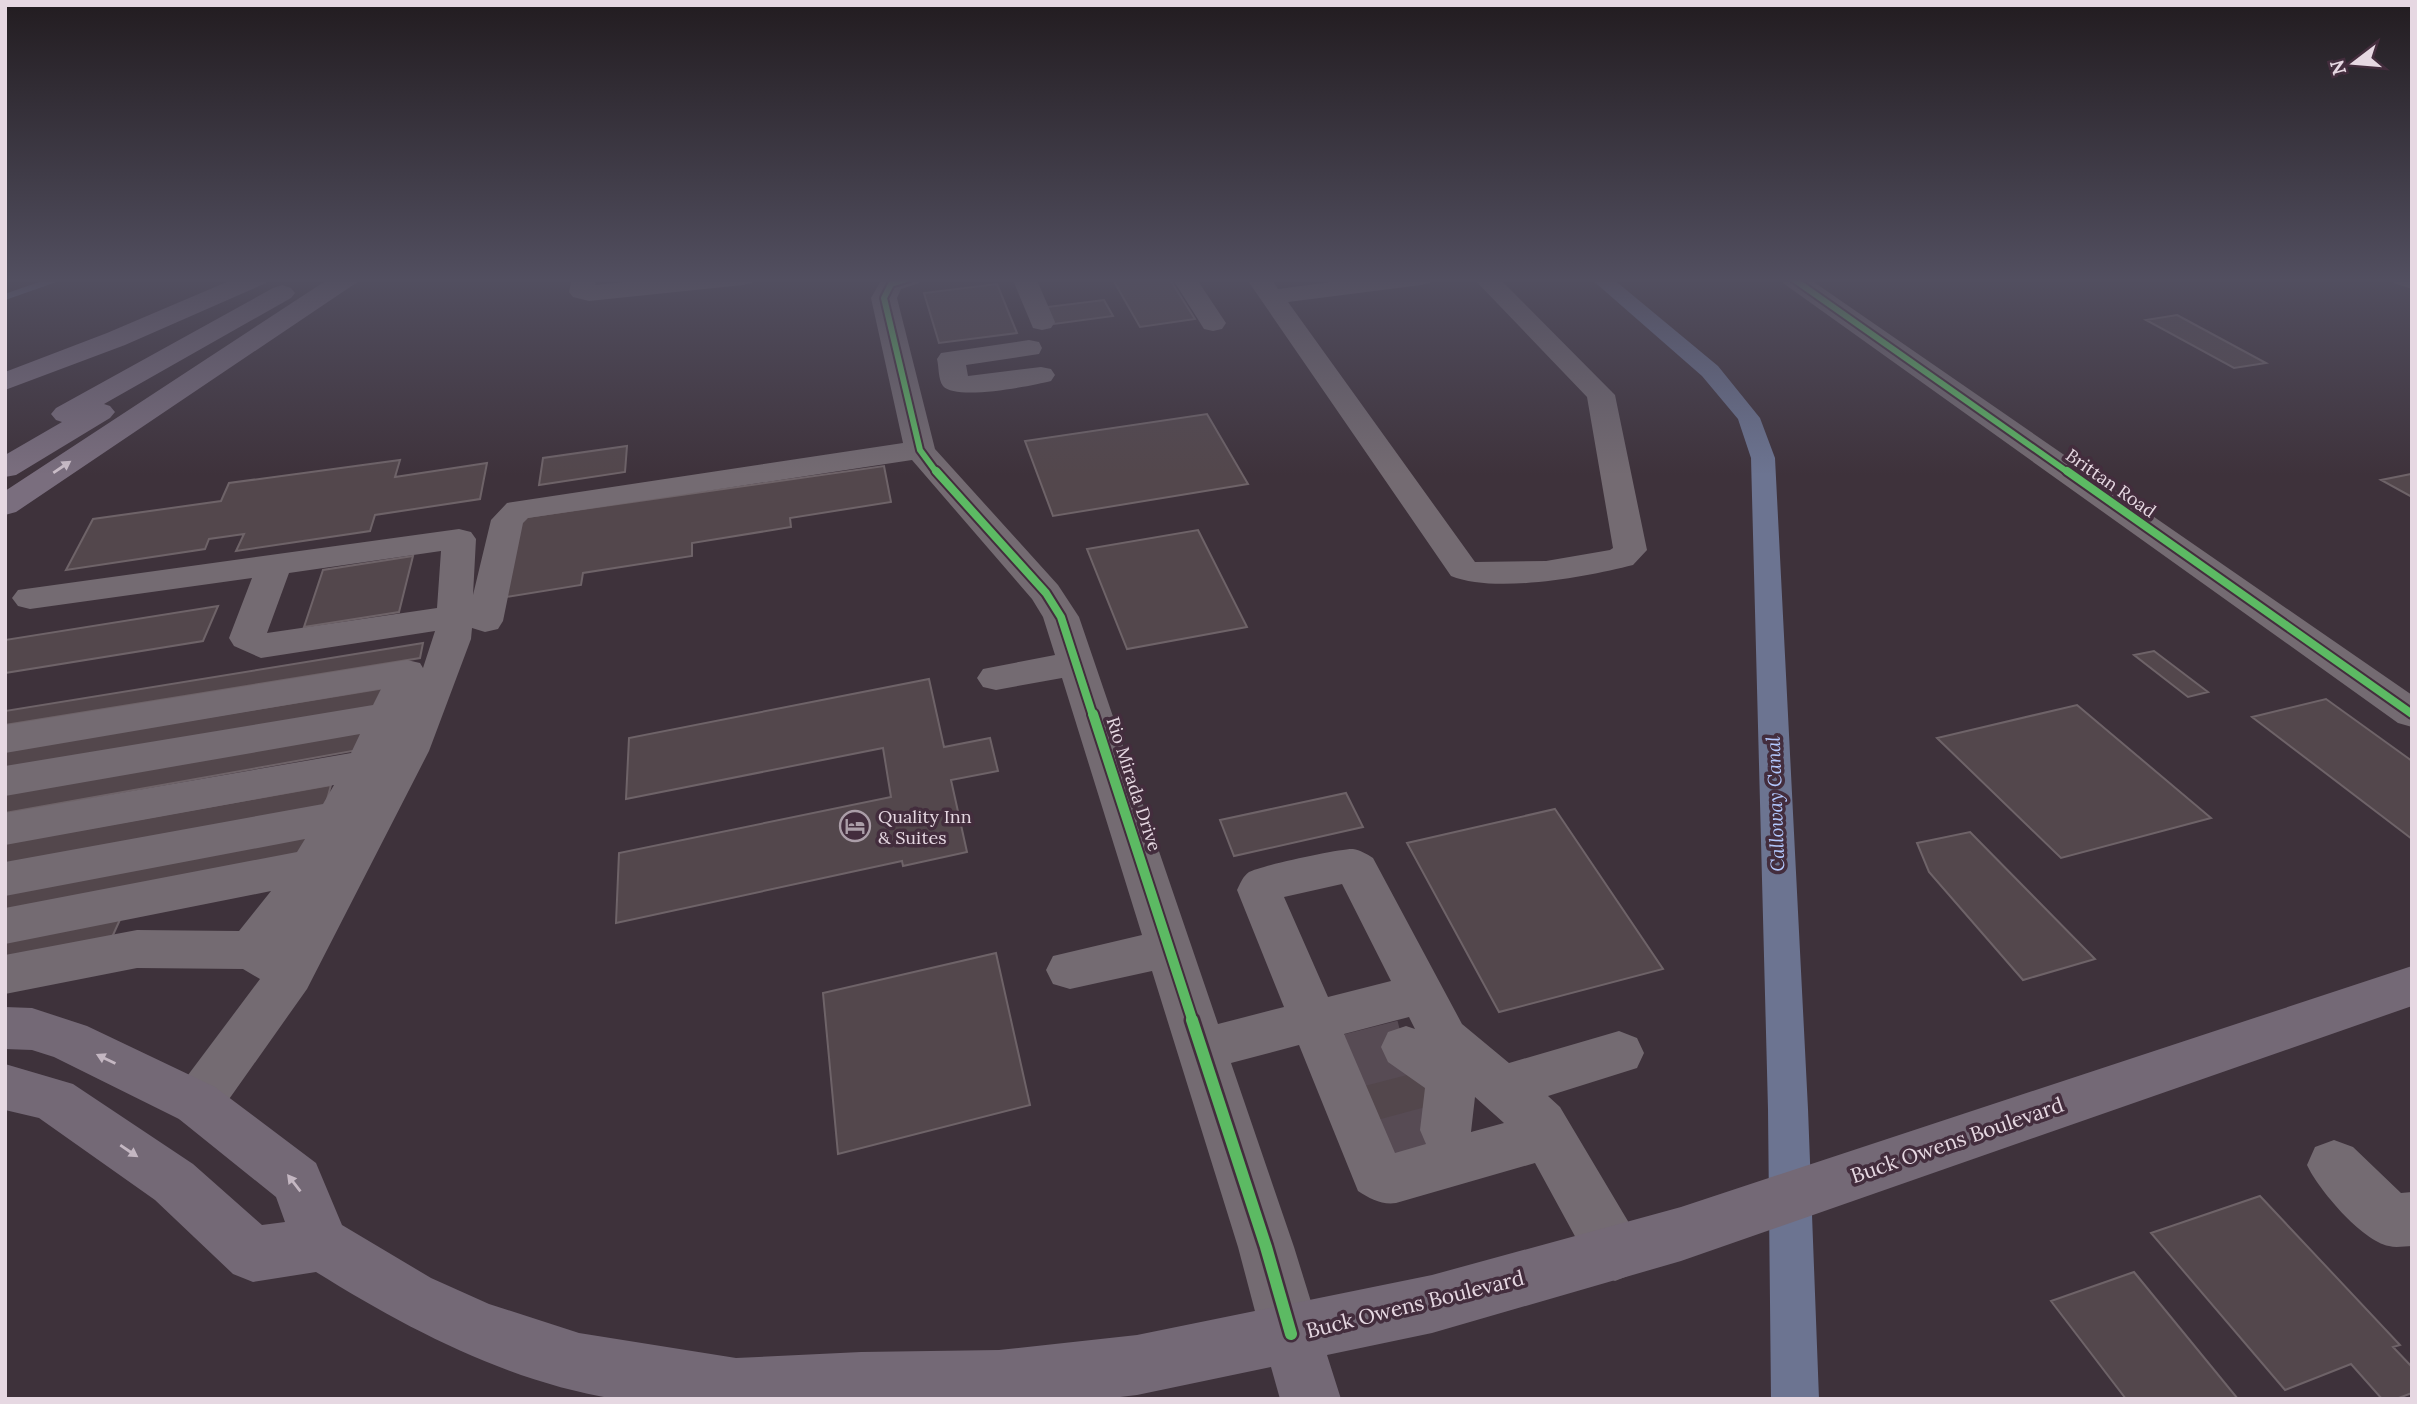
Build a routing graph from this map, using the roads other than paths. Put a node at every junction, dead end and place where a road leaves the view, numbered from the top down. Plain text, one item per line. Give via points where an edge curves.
1 (104, 344) edge
2 (193, 344) edge
3 (223, 344) edge
4 (248, 344) edge
5 (895, 344) edge
6 (1304, 344) edge
7 (1550, 344) edge
8 (1885, 344) edge
9 (1028, 348) dead end
10 (1041, 375) dead end
11 (5, 382) edge
12 (955, 382) junction
13 (905, 389) junction
14 (5, 449) edge
15 (920, 450) junction
16 (5, 468) edge
17 (5, 505) edge
18 (275, 564) junction
19 (30, 598) dead end
20 (469, 619) junction
21 (1078, 663) junction
22 (996, 678) dead end
23 (2412, 714) edge
24 (388, 716) junction
25 (5, 739) edge
26 (365, 765) junction
27 (5, 781) edge
28 (337, 817) junction
29 (5, 829) edge
30 (312, 866) junction
31 (5, 879) edge
32 (5, 926) edge
33 (1170, 948) junction
34 (251, 950) junction
35 (1070, 970) dead end
36 (5, 975) edge
37 (290, 975) junction
38 (2412, 986) edge
39 (1422, 994) junction
40 (1314, 1022) junction
41 (5, 1028) edge
42 (1406, 1047) tunnel mouth
43 (1202, 1049) junction
44 (1619, 1053) dead end
45 (1478, 1079) junction
46 (1350, 1084) junction
47 (5, 1087) edge
48 (197, 1103) junction
49 (1446, 1130) tunnel mouth
50 (1548, 1135) junction
51 (1386, 1146) dead end
52 (2334, 1164) dead end
53 (2412, 1219) edge
54 (321, 1244) junction
55 (1615, 1252) junction
56 (1291, 1334) junction
57 (1311, 1399) edge

1 - 11 highway
2 - 14 highway
3 - 16 highway
17 -> 4 highway
5 - 13 street, Rio Mirada Drive
6 - 7 street via 1463,569 1473,573 1546,572 1621,558 1630,550 1601,395
8 - 23 street, Brittan Road
9 - 12 street via 951,359
10 - 12 street via 965,386
12 - 13 street
13 - 15 street, Rio Mirada Drive
15 - 20 street via 518,510 507,520
15 - 21 street, Rio Mirada Drive via 1046,593 1061,617
18 - 19 street
18 - 20 street via 459,539
18 - 20 street via 247,638 261,646
20 - 37 street via 453,639 409,751
21 - 22 street
21 - 33 street, Rio Mirada Drive
24 - 25 street via 407,672
24 - 26 street
24 - 27 street
26 - 28 street
26 - 29 street
28 - 30 street
28 - 31 street
30 - 32 street
30 - 34 street
33 - 35 street
33 - 43 street, Rio Mirada Drive
34 - 36 street via 137,949
34 - 37 street
37 - 48 street
38 - 55 main road, Buck Owens Boulevard via 1681,1234
39 - 40 street
39 - 40 street via 1351,865 1265,884 1259,890 1262,899
39 - 45 street via 1445,1038
40 - 43 street
40 - 46 street
48 -> 41 main road via 69,1041 32,1029
42 - 45 street
43 - 56 street, Rio Mirada Drive
44 - 45 street
45 - 49 street
45 - 50 street via 1542,1124
46 - 50 street via 1377,1173 1386,1179
46 - 51 street
47 -> 54 main road via 55,1100 174,1182 253,1254
54 -> 48 main road via 297,1181
50 - 55 street
52 - 53 street via 2390,1220
54 - 56 main road, Buck Owens Boulevard via 411,1298 483,1331 579,1363 736,1388 999,1380 1137,1365
55 - 56 main road, Buck Owens Boulevard via 1432,1304
56 - 57 main road

